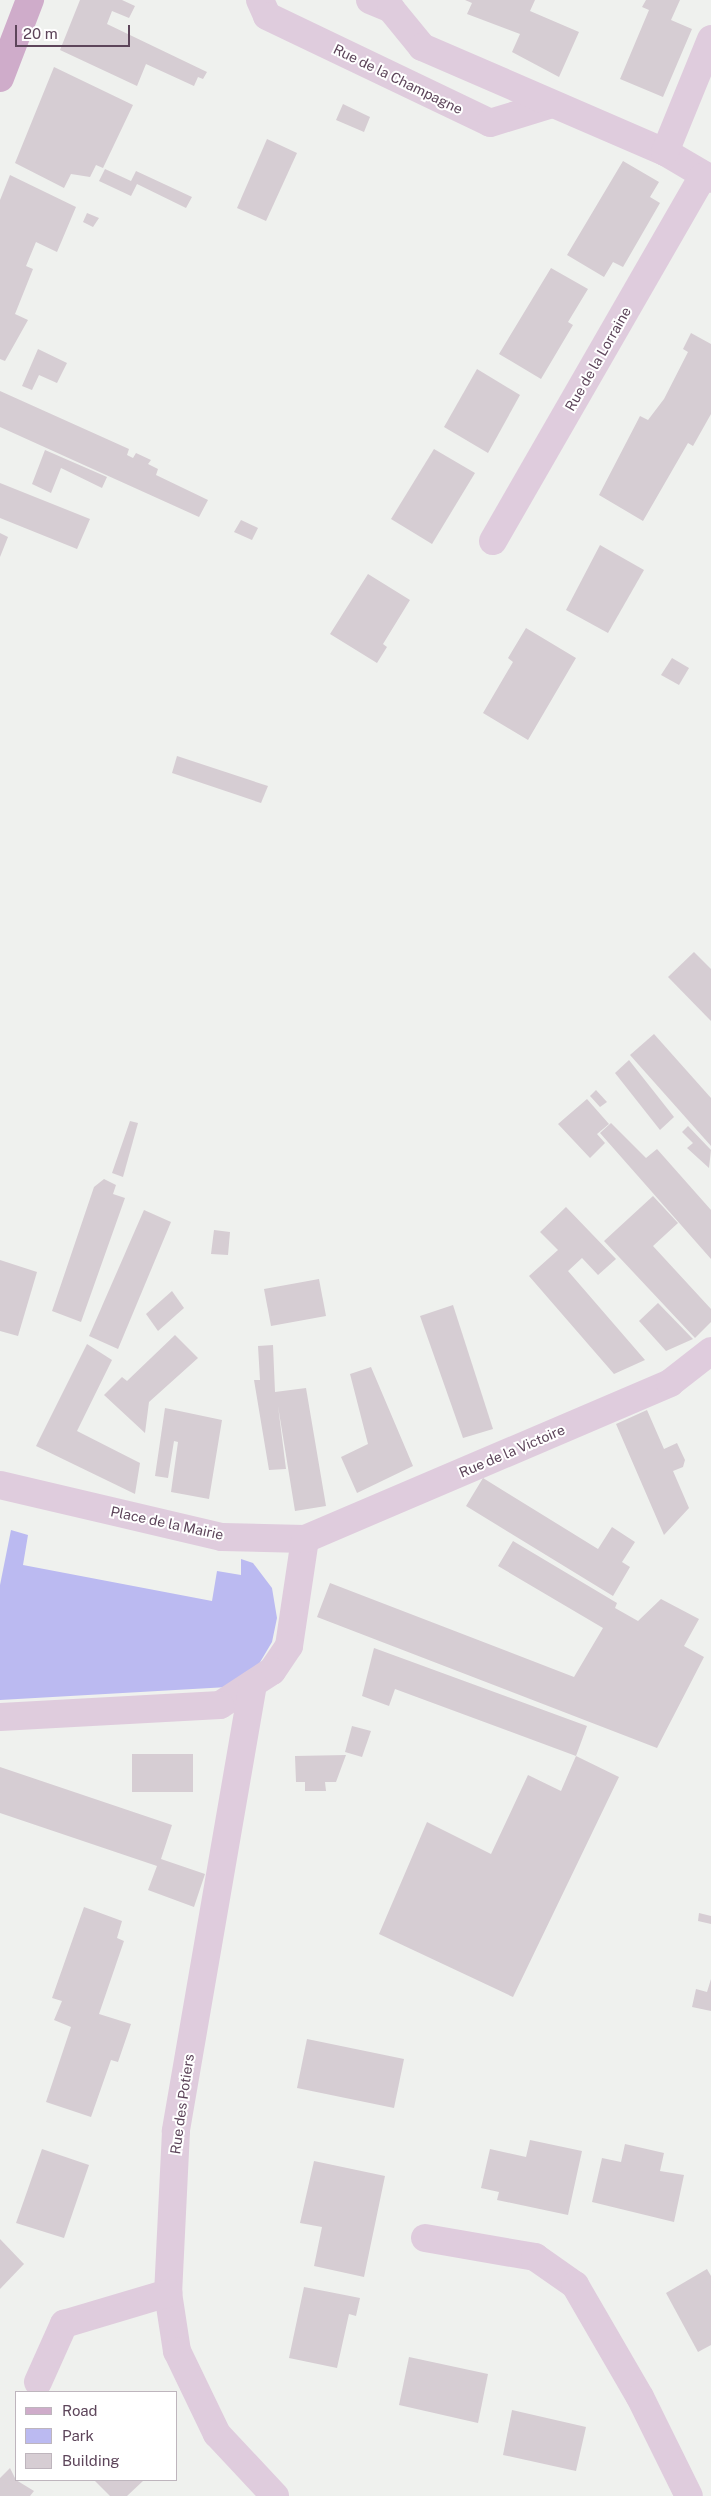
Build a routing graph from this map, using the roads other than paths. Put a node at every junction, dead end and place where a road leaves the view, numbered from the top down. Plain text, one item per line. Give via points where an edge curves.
1 (30, 0) edge
2 (260, 0) edge
3 (370, 0) edge
4 (711, 39) edge
5 (0, 78) edge
6 (549, 105) junction
7 (665, 152) junction
8 (707, 178) edge
9 (493, 540) dead end
10 (711, 1350) edge
11 (0, 1485) edge
12 (305, 1538) junction
13 (253, 1684) junction
14 (0, 1717) edge
15 (425, 2238) dead end
16 (168, 2293) junction
17 (38, 2382) dead end
18 (276, 2496) edge
19 (689, 2496) edge

1 - 5 main road
2 - 6 street, Rue de la Champagne via 267,16 490,123
3 - 6 street via 391,10 422,47
4 - 7 street
6 - 7 street
7 - 8 street
8 - 9 street, Rue de la Lorraine
10 - 12 street, Rue de la Victoire via 670,1383
11 - 12 street, Place de la Mairie via 222,1537
12 - 13 street via 289,1646 272,1671
13 - 14 street via 220,1704
13 - 16 street, Rue des Potiers via 176,2131
15 - 19 street via 535,2257 575,2285 640,2396
16 - 17 street via 64,2324
16 - 18 street, Rue des Potiers via 177,2351 216,2434

